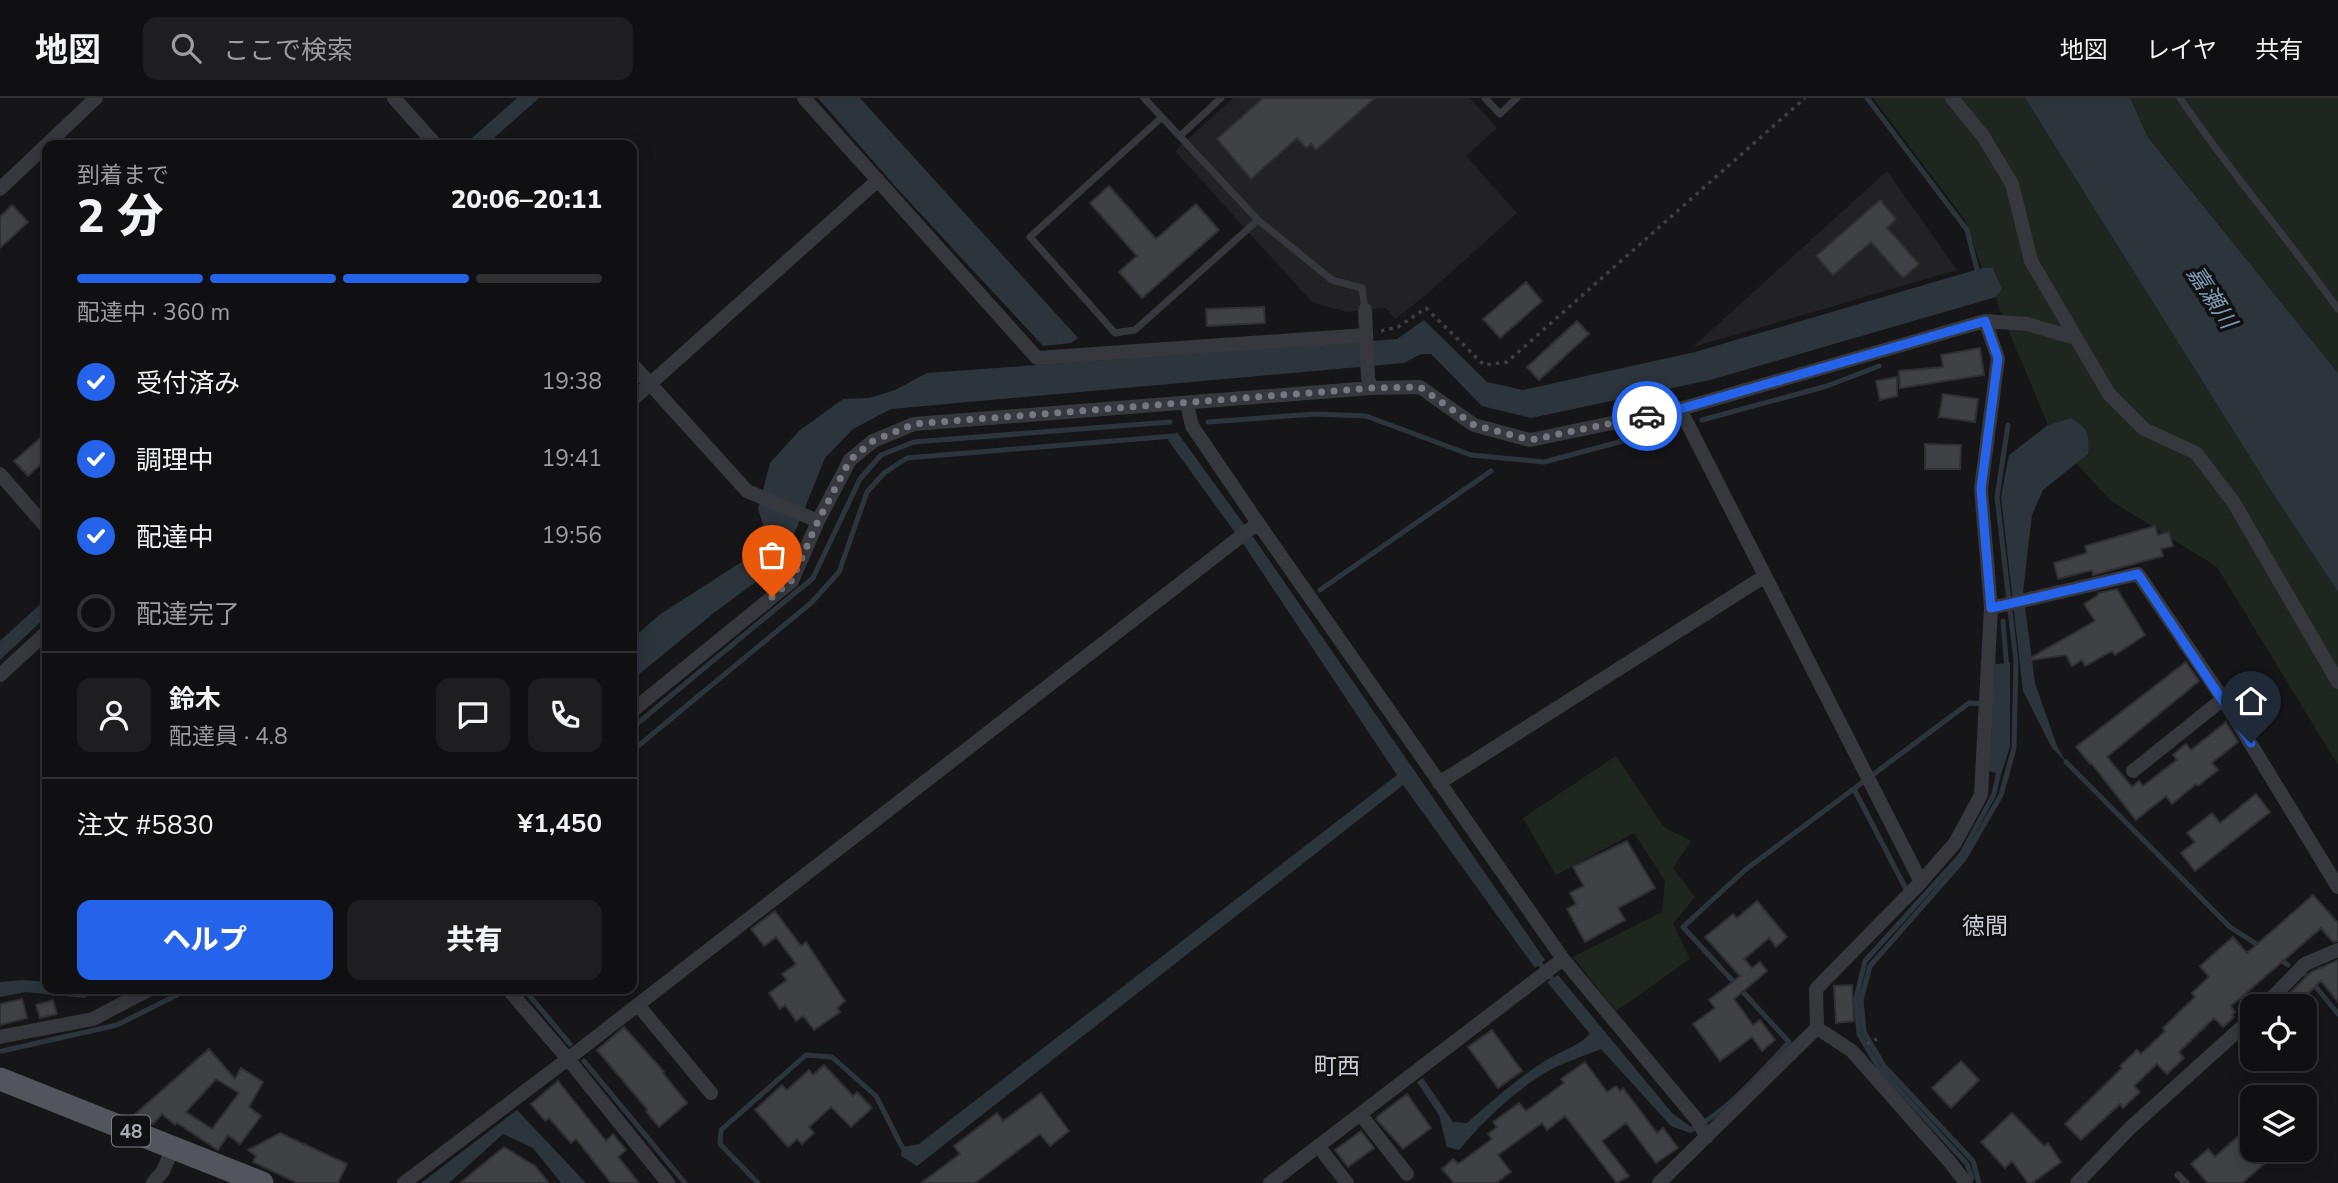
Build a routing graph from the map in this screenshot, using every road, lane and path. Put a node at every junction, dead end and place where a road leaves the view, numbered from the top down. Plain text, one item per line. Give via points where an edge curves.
1 (96, 98) edge
2 (394, 98) edge
3 (804, 98) edge
4 (1144, 98) edge
5 (1221, 98) edge
6 (1485, 98) edge
7 (1517, 98) edge
8 (1805, 98) edge
9 (1952, 98) edge
10 (2180, 98) edge
11 (1162, 117) junction
12 (1180, 136) junction
13 (52, 140) edge
14 (432, 140) edge
15 (42, 149) edge
16 (878, 180) junction
17 (0, 189) edge
18 (1258, 220) junction
19 (2338, 309) edge
20 (1365, 310) joint
21 (1985, 321) junction
22 (1366, 336) junction
23 (2076, 338) junction
24 (637, 370) edge
25 (1370, 383) junction
26 (650, 384) junction
27 (637, 396) edge
28 (1186, 404) junction
29 (1680, 409) junction
30 (0, 474) edge
31 (818, 521) junction
32 (42, 522) edge
33 (1255, 525) junction
34 (1765, 576) junction
35 (1998, 606) junction
36 (42, 637) edge
37 (0, 675) edge
38 (2338, 682) edge
39 (2223, 699) junction
40 (637, 707) edge
41 (2133, 771) dead end
42 (1439, 783) junction
43 (1917, 886) junction
44 (2338, 887) edge
45 (2338, 950) edge
46 (1558, 963) junction
47 (140, 994) edge
48 (512, 994) edge
49 (2276, 994) edge
50 (638, 1005) junction
51 (1817, 1028) junction
52 (2240, 1029) edge
53 (0, 1037) edge
54 (568, 1059) junction
55 (0, 1079) edge
56 (711, 1093) dead end
57 (1361, 1115) junction
58 (1707, 1137) junction
59 (1319, 1147) junction
60 (173, 1148) junction
61 (1407, 1174) dead end
62 (2178, 1175) dead end
63 (1964, 1181) edge
64 (153, 1183) edge
65 (262, 1183) edge
66 (404, 1183) edge
67 (668, 1183) edge
68 (1270, 1183) edge
69 (1347, 1183) edge
70 (1659, 1183) edge
71 (2077, 1183) edge
72 (2186, 1183) edge

1 - 13 street
2 - 14 street
3 - 16 street
4 - 11 lane
5 - 12 lane
6 - 7 lane via 1500,114
8 - 22 path via 1507,362 1484,365 1426,308 1398,327
9 - 23 street via 1983,136 2012,184 2031,261
10 - 19 lane
11 - 12 lane
11 - 18 lane via 1030,237 1115,333 1135,330
12 - 18 lane
15 - 17 street
16 - 22 street via 1037,358
16 - 26 street
18 - 20 lane via 1332,280 1363,288
20 - 22 street
21 - 23 street via 2027,324
21 - 29 street
21 - 35 street via 1998,358 1981,489
22 - 25 street
23 - 38 street via 2109,394 2144,429 2196,453 2234,503
24 - 26 street
25 - 28 street
25 - 29 street via 1420,387 1474,425 1530,440
26 - 27 street
26 - 31 street via 747,491
28 - 31 street via 914,424 873,441 850,460
28 - 33 street via 1192,426
29 - 34 street
30 - 32 street
31 - 40 street via 792,580
33 - 42 street
33 - 50 street
34 - 42 street
34 - 43 street via 1872,785
35 - 39 street via 2138,574
35 - 43 street via 1981,795 1955,843
36 - 37 street
39 - 41 street
39 - 44 street
42 - 46 street
43 - 51 street via 1816,989
45 - 49 street via 2305,964
46 - 57 street
46 - 58 street
47 - 53 street via 93,1019
48 - 54 street
50 - 54 street
50 - 56 street
51 - 58 street
51 - 63 street via 1852,1051
52 - 71 street via 2130,1128
54 - 66 street
54 - 67 street
55 - 60 main road, 48
57 - 59 street
57 - 61 street
58 - 70 street
59 - 68 street
59 - 69 street
60 - 64 street
60 - 65 main road, 48
62 - 72 lane

